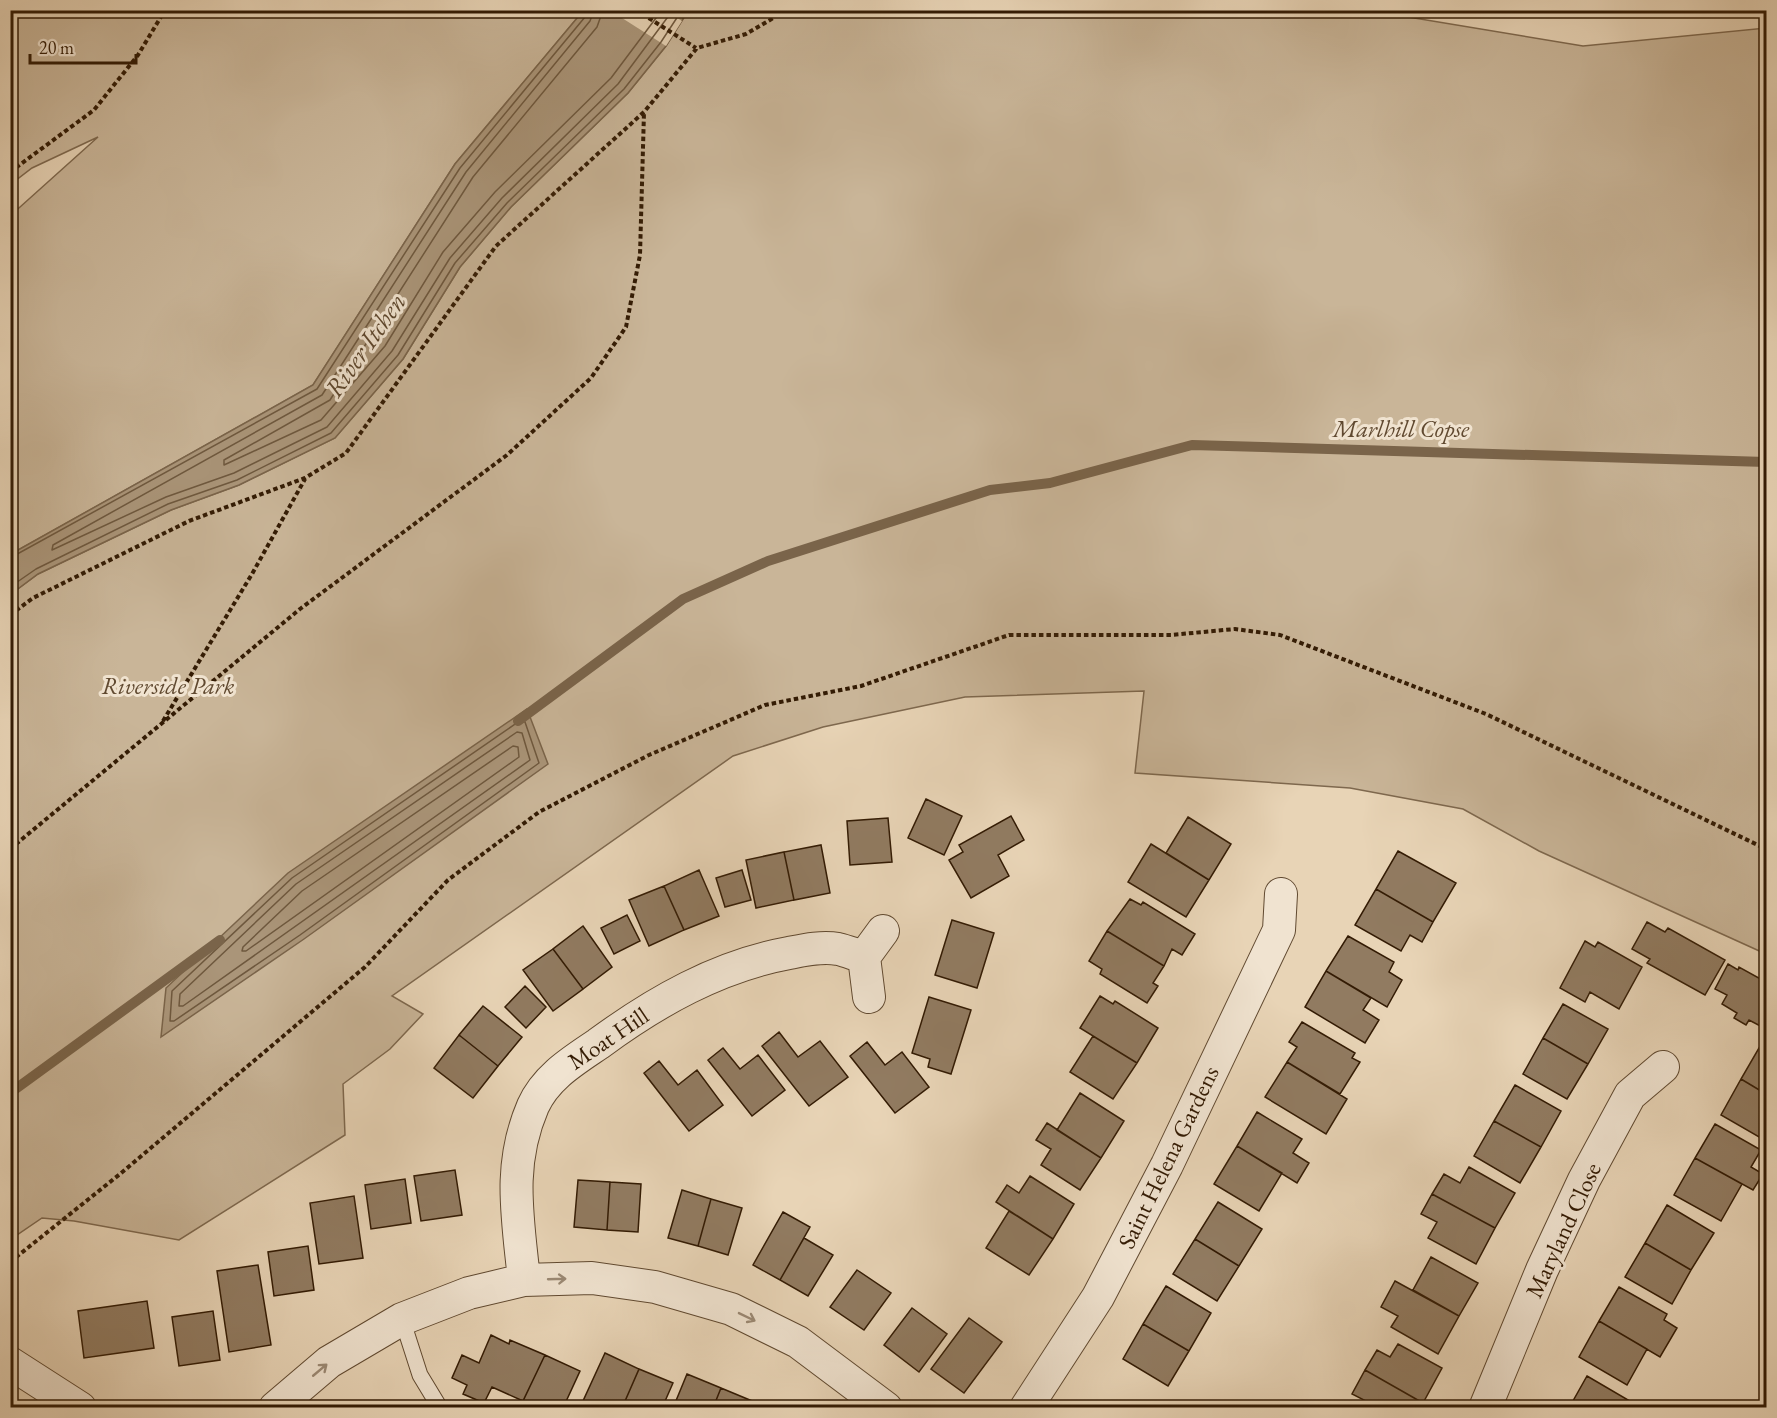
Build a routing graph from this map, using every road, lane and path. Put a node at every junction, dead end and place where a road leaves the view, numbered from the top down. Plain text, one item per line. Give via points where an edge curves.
1 (165, 10) edge
2 (636, 10) edge
3 (780, 10) edge
4 (1501, 10) edge
5 (1685, 10) edge
6 (697, 48) junction
7 (644, 112) junction
8 (10, 172) edge
9 (305, 478) junction
10 (10, 615) edge
11 (161, 724) junction
12 (10, 849) edge
13 (1767, 849) edge
14 (1281, 894) dead end
15 (883, 931) dead end
16 (864, 957) junction
17 (869, 997) dead end
18 (1664, 1067) dead end
19 (10, 1262) edge
20 (524, 1280) junction
21 (402, 1319) junction
22 (10, 1363) edge
23 (80, 1407) edge
24 (275, 1407) edge
25 (440, 1407) edge
26 (886, 1407) edge
27 (1026, 1407) edge
28 (1485, 1407) edge

1 - 8 path via 138,55 94,110
2 - 6 path
3 - 6 path via 746,34
4 - 5 path via 1639,14
6 - 7 path
7 - 9 path via 496,246 346,453
7 - 11 path via 640,255 626,327 591,378 507,455 300,609
9 - 10 path via 189,521 33,598
9 - 11 path
11 - 12 path
13 - 19 path via 1486,714 1280,635 1234,629 1171,635 1009,635 861,686 765,705 648,755 539,812 448,880 364,967
14 - 27 street, Saint Helena Gardens via 1279,930 1167,1165 1098,1297
15 - 16 street
16 - 17 street
16 - 20 street, Moat Hill via 838,949 810,949 761,958 709,976 631,1020 555,1074 534,1104 521,1141 515,1179
18 - 28 street, Maryland Close via 1630,1095 1584,1180
20 - 21 street via 469,1293
20 -> 26 street via 592,1278 655,1287 731,1309 798,1342
24 -> 21 street via 329,1362
21 - 25 lane via 420,1375
22 - 23 street

